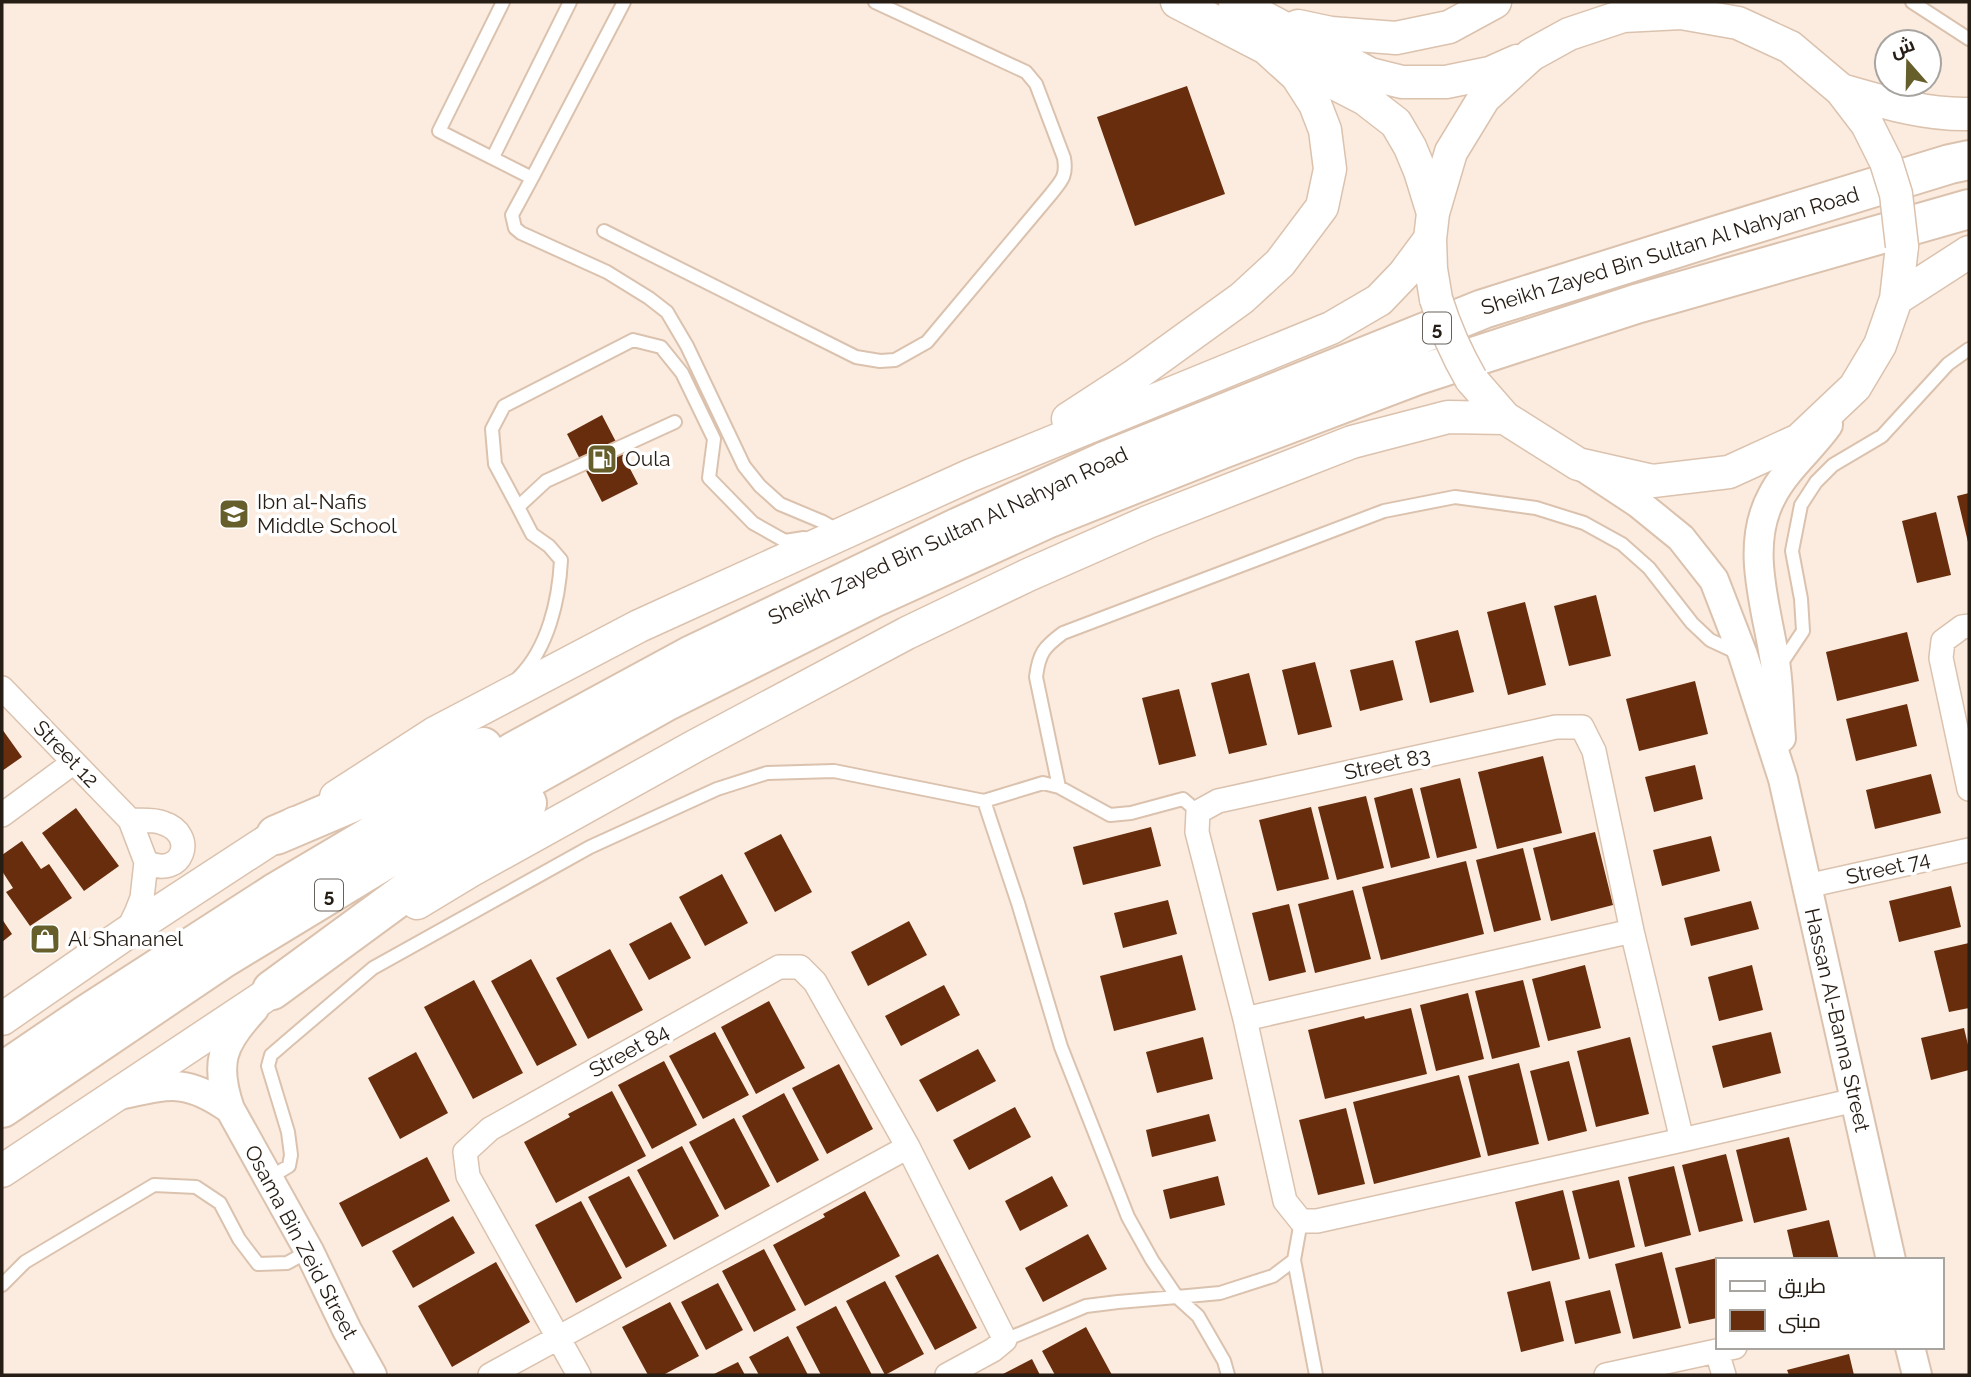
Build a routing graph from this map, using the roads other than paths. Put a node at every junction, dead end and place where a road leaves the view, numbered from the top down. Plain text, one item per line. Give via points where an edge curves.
1 (503, 2) edge
2 (570, 2) edge
3 (624, 2) edge
4 (875, 2) edge
5 (1177, 2) edge
6 (1235, 2) edge
7 (1494, 2) edge
8 (1582, 2) edge
9 (1736, 2) edge
10 (1912, 2) edge
11 (1264, 33) junction
12 (1569, 34) junction
13 (1969, 39) edge
14 (1790, 47) junction
15 (1531, 55) junction
16 (1841, 90) junction
17 (1969, 114) edge
18 (493, 157) junction
19 (1969, 160) edge
20 (532, 178) junction
21 (1969, 209) edge
22 (1432, 226) junction
23 (604, 231) dead end
24 (1969, 251) edge
25 (1896, 299) junction
26 (1969, 349) edge
27 (1855, 387) junction
28 (1505, 418) junction
29 (675, 422) dead end
30 (1578, 464) junction
31 (969, 476) junction
32 (518, 508) junction
33 (842, 533) junction
34 (1969, 625) edge
35 (1743, 655) junction
36 (690, 656) junction
37 (1777, 670) junction
38 (2, 688) edge
39 (667, 701) junction
40 (495, 702) junction
41 (74, 762) junction
42 (1783, 779) junction
43 (1059, 787) junction
44 (1969, 789) edge
45 (985, 801) junction
46 (1198, 812) junction
47 (2, 815) edge
48 (130, 820) junction
49 (276, 835) junction
50 (1969, 850) edge
51 (146, 862) junction
52 (1807, 886) junction
53 (1632, 931) junction
54 (125, 934) junction
55 (272, 990) junction
56 (2, 1019) edge
57 (1245, 1019) junction
58 (2, 1072) edge
59 (112, 1097) junction
60 (1855, 1100) junction
61 (2, 1108) edge
62 (230, 1109) junction
63 (1682, 1140) junction
64 (908, 1147) junction
65 (2, 1171) edge
66 (269, 1178) junction
67 (1301, 1221) junction
68 (309, 1251) junction
69 (1891, 1258) edge
70 (1294, 1260) junction
71 (2, 1285) edge
72 (1177, 1297) junction
73 (558, 1337) junction
74 (1005, 1340) junction
75 (1726, 1349) edge
76 (1910, 1349) edge
77 (372, 1375) edge
78 (490, 1375) edge
79 (579, 1375) edge
80 (947, 1375) edge
81 (1228, 1375) edge
82 (1316, 1375) edge
83 (1606, 1375) edge
84 (1724, 1375) edge
85 (1917, 1375) edge

1 - 18 lane via 439,131
2 - 18 lane
3 - 20 lane
4 - 23 lane via 1026,72 1036,84 1065,158 1063,178 927,342 895,360 856,357
5 - 11 main road
6 - 11 main road
7 - 11 main road via 1449,27 1396,38
8 - 12 main road
9 - 14 main road
10 - 13 lane
11 - 15 main road via 1402,82 1446,82 1490,73
11 - 22 main road via 1396,123 1420,171
11 - 31 main road via 1315,104 1325,130 1330,169 1322,207 1280,264 1242,298 1072,417
12 - 14 main road via 1623,16 1681,13 1738,23
12 - 15 main road
14 - 16 main road
15 - 22 main road via 1484,98 1457,141
16 - 17 main road via 1893,105
16 - 25 main road, bridge via 1867,124 1896,194 1902,246
18 - 20 lane
19 - 36 highway, Sheikh Zayed Bin Sultan Al Nahyan Road / 5 via 1483,309 1103,463
20 - 33 lane via 512,215 515,228 607,272 667,312 744,466 780,504
21 - 39 highway, Sheikh Zayed Bin Sultan Al Nahyan Road / 5 via 1636,304 1415,376 1049,517
22 - 28 main road, bridge via 1431,269 1445,328 1471,379
22 - 31 main road via 1404,274 1379,300 1331,328
24 - 25 main road
25 - 27 main road via 1880,345
26 - 37 lane via 1948,364 1881,436 1833,465 1801,505 1792,551 1803,631
27 - 30 main road via 1799,440 1730,472 1653,481
27 - 37 street, Hassan Al-Banna Street via 1787,474 1764,514 1759,566
28 - 30 main road
28 - 55 main road via 1448,417 1352,442 1028,575 906,633 683,752 470,871
29 - 32 lane via 546,481
30 - 35 street, Hassan Al-Banna Street via 1681,538 1714,580
31 - 33 main road
32 - 33 lane via 495,464 492,429 504,406 634,340 661,347 682,373 714,439 709,478 753,523 785,541
32 - 40 lane via 532,534 561,560 560,574 544,638 531,666
33 - 40 main road via 639,626
34 - 44 street via 1943,641 1941,659
35 - 42 street, Hassan Al-Banna Street
35 - 43 lane via 1710,640 1649,568 1622,544 1584,523 1536,508 1455,497 1384,511 1063,633 1038,660 1036,677
36 - 49 highway
36 - 58 highway, Sheikh Zayed Bin Sultan Al Nahyan Road / 5 via 513,752 278,891
37 - 42 street, Hassan Al-Banna Street
38 - 41 street, Street 12
39 - 55 highway
39 - 61 highway, Sheikh Zayed Bin Sultan Al Nahyan Road / 5 via 418,840 234,952
40 - 49 main road via 435,733
41 - 47 street
41 - 48 street, Street 12
42 - 52 street, Hassan Al-Banna Street
43 - 45 lane via 1043,783
43 - 46 lane via 1110,815 1183,799
45 - 66 lane via 834,771 768,774 717,789 590,847 373,968 271,1055 268,1066 291,1155 289,1166
45 - 72 lane via 1060,1046 1128,1217
46 - 53 street, Street 83 via 1218,801 1556,727 1582,727 1594,751
46 - 57 street via 1197,832
48 - 51 street, Street 12
48 - 51 street via 165,823 182,842 182,855 172,864 163,867
49 - 54 main road
50 - 52 street, Street 74
51 - 54 street, Street 12 via 142,898
52 - 60 street, Hassan Al-Banna Street
53 - 57 street
53 - 63 street, Street 83
54 - 56 main road
55 - 59 main road
55 - 62 street, Osama Bin Zeid Street via 226,1045 221,1071
57 - 67 street via 1285,1201
59 - 62 street, Osama Bin Zeid Street via 178,1085 200,1091
59 - 65 main road
60 - 63 street
60 - 69 street, Hassan Al-Banna Street
62 - 66 street, Osama Bin Zeid Street
63 - 67 street
64 - 73 street
64 - 73 street, Street 84 via 815,982 800,967 779,967 490,1129 465,1152 468,1176
64 - 74 street, Street 84
66 - 68 street, Osama Bin Zeid Street
67 - 70 lane
68 - 71 lane via 287,1263 258,1264 219,1203 196,1188 154,1185 25,1262
68 - 77 street, Osama Bin Zeid Street
70 - 72 lane via 1273,1276 1252,1283 1220,1293
70 - 82 lane
72 - 74 lane via 1086,1306
72 - 81 lane via 1198,1316
73 - 78 street
73 - 79 street, Street 84
74 - 80 street
75 - 83 street
75 - 84 street
76 - 85 street

